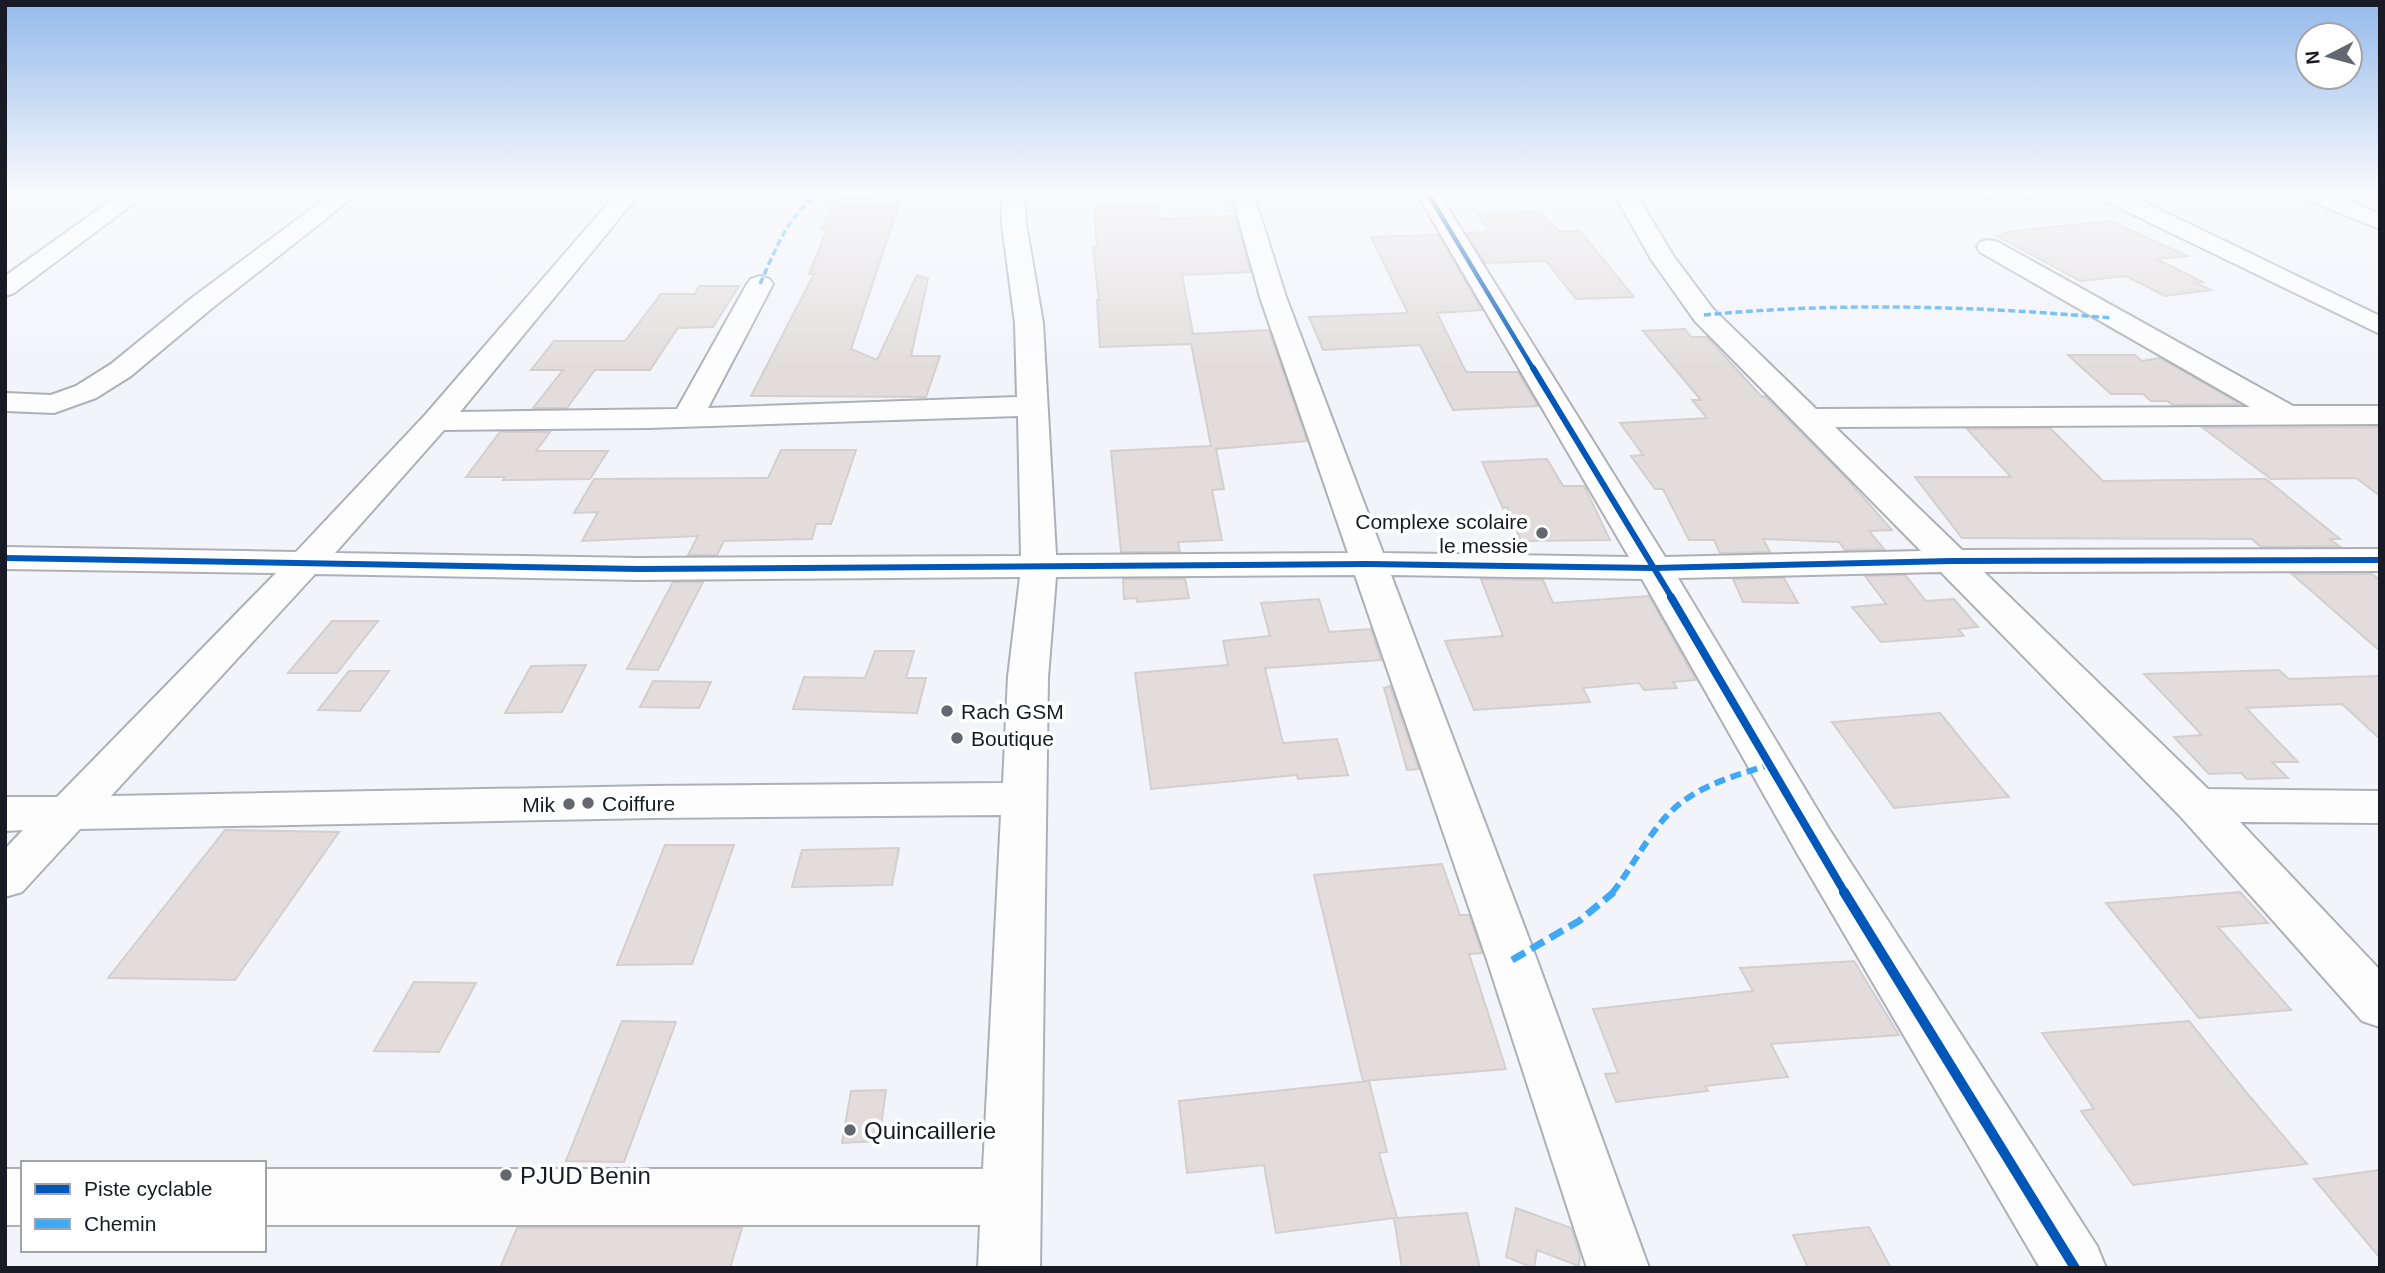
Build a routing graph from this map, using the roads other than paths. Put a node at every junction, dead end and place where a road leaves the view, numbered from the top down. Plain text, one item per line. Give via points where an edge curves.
1 (56, 251) edge
2 (270, 251) edge
3 (580, 251) edge
4 (1018, 251) edge
5 (1260, 251) edge
6 (1463, 251) edge
7 (1659, 251) edge
8 (1997, 251) edge
9 (2227, 251) edge
10 (760, 284) dead end
11 (5, 288) edge
12 (2380, 326) edge
13 (5, 402) edge
14 (54, 404) junction
15 (1032, 406) junction
16 (2284, 414) junction
17 (2380, 415) edge
18 (687, 418) junction
19 (1809, 418) junction
20 (436, 421) junction
21 (5, 432) edge
22 (5, 558) edge
23 (2380, 560) edge
24 (1951, 561) junction
25 (307, 562) junction
26 (1368, 564) junction
27 (1039, 567) junction
28 (1654, 568) junction
29 (1025, 799) junction
30 (2197, 805) junction
31 (2380, 807) edge
32 (5, 814) edge
33 (65, 815) junction
34 (5, 879) edge
35 (2380, 1005) edge
36 (266, 1197) edge
37 (1011, 1197) junction
38 (1009, 1268) edge
39 (1618, 1268) edge
40 (2075, 1268) edge

1 - 11 street
2 - 14 street via 121,370 86,392
3 - 20 street
4 - 15 street via 1029,323
5 - 26 street
6 - 28 street
7 - 19 street via 1704,315
8 - 16 street
9 - 12 street
10 - 18 street
13 - 14 street
14 - 21 street
15 - 18 street
15 - 27 street
16 - 17 street
16 - 19 street
18 - 20 street
19 - 24 street
20 - 25 street
22 - 25 street
23 - 24 street
24 - 28 street
24 - 30 street
25 - 27 street via 638,569
25 - 33 street
26 - 27 street
26 - 28 street
26 - 39 street
27 - 29 street via 1028,677
28 - 40 street via 1813,841
29 - 33 street
29 - 37 street
30 - 31 street
30 - 35 street
32 - 33 street
33 - 34 street
36 - 37 street
37 - 38 street

